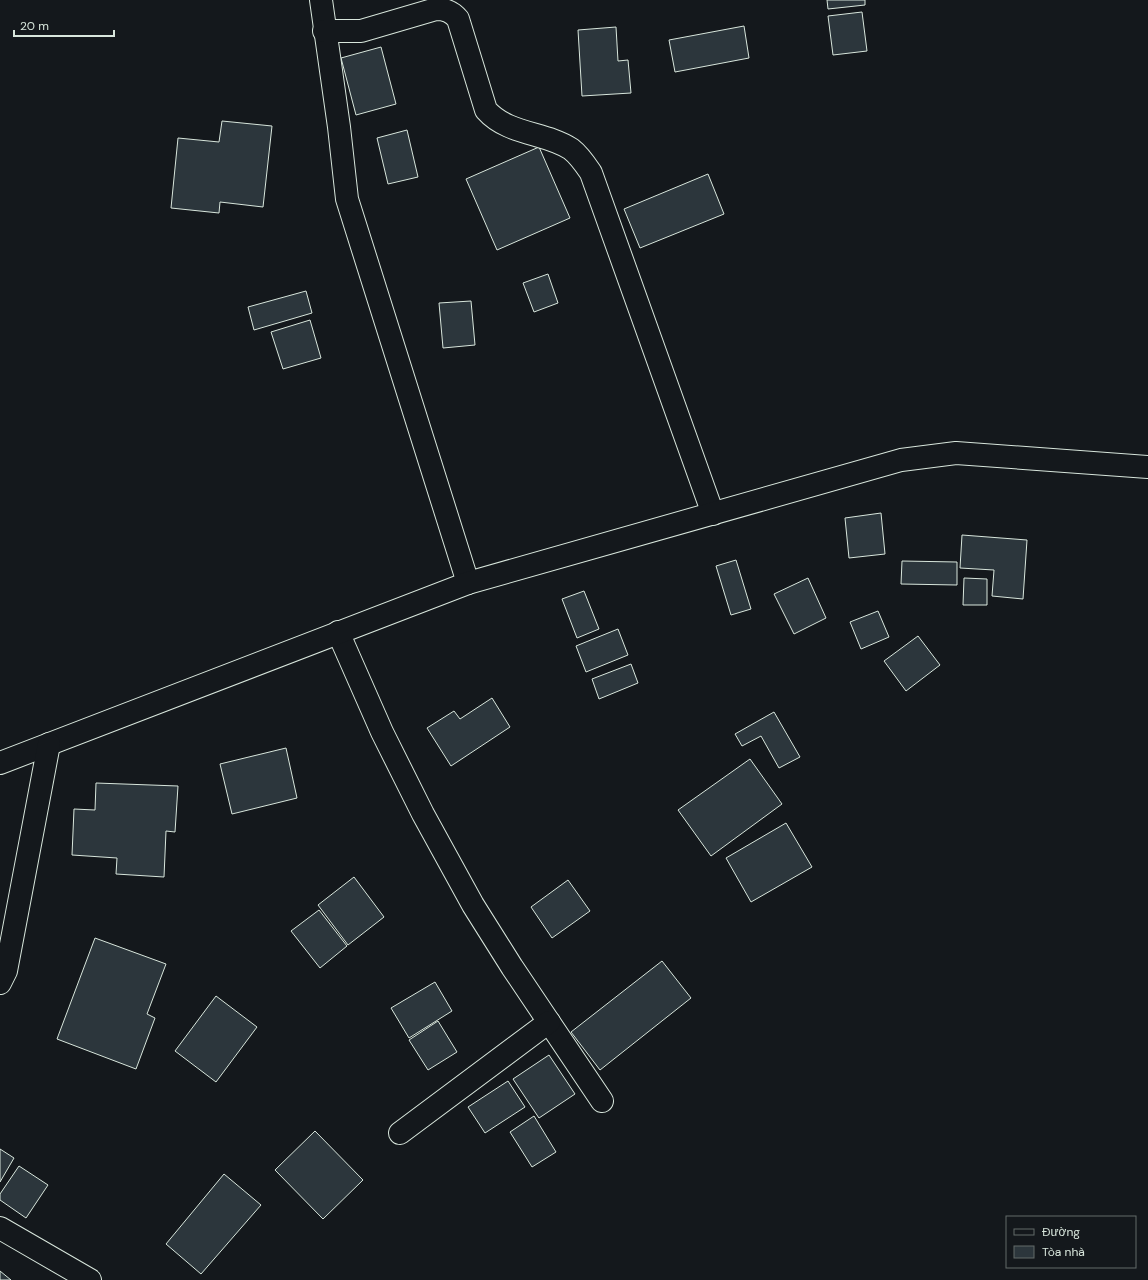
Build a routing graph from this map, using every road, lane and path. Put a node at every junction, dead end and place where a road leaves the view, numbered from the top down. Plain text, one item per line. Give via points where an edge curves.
1 (321, 0) edge
2 (324, 31) junction
3 (1148, 467) edge
4 (713, 514) junction
5 (468, 583) junction
6 (338, 632) junction
7 (49, 744) junction
8 (0, 762) edge
9 (0, 983) edge
10 (549, 1022) junction
11 (602, 1101) dead end
12 (400, 1133) dead end
13 (0, 1228) edge
14 (90, 1280) edge

1 - 2 street
2 - 4 street via 361,32 436,9 453,13 458,19 486,110 502,124 570,149 582,158 591,173
2 - 5 street via 347,199
3 - 4 street via 956,454 901,460
4 - 5 street
5 - 6 street
6 - 7 street
6 - 10 street via 382,732 423,814 477,911
7 - 8 street
7 - 9 street via 6,971
10 - 11 street
10 - 12 street
13 - 14 street

